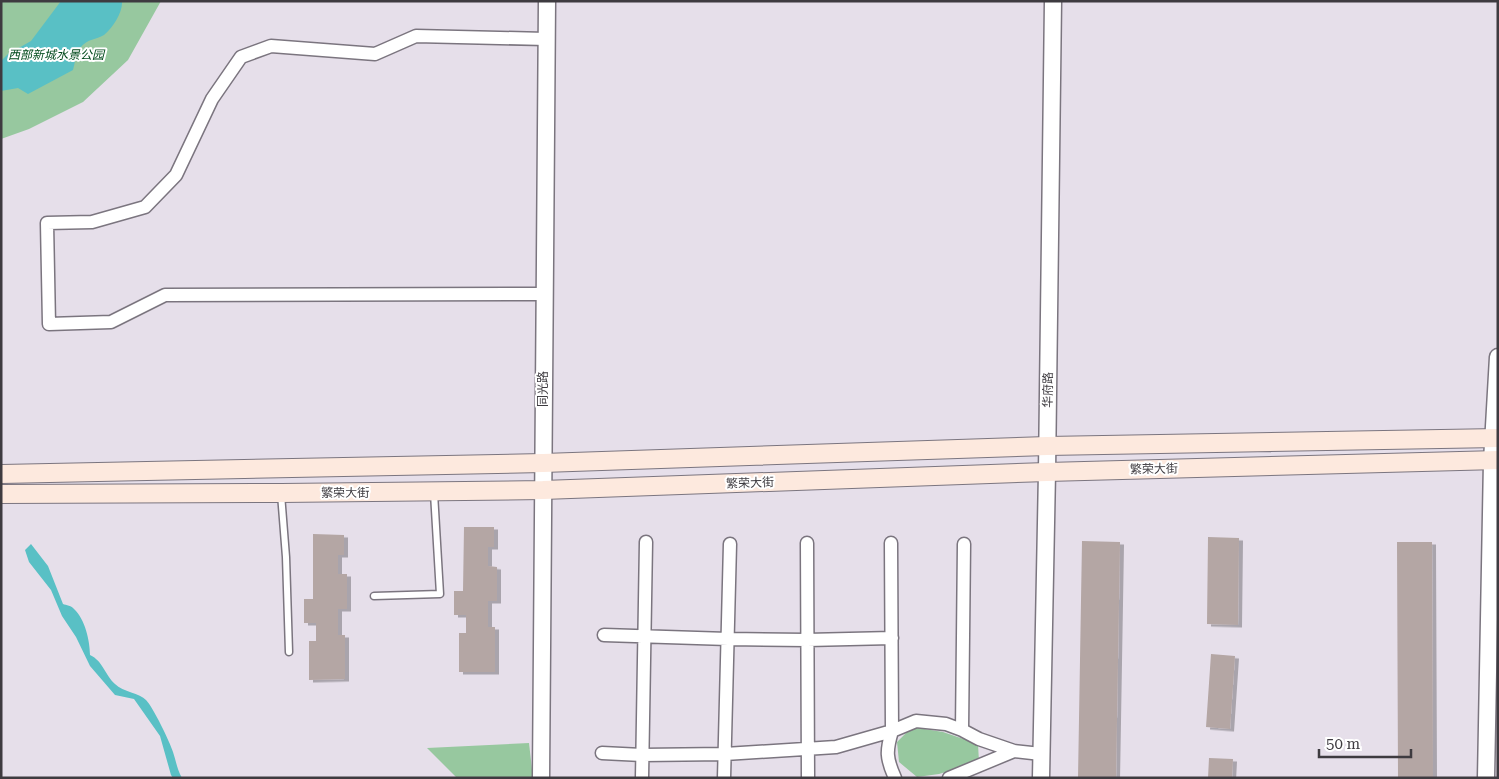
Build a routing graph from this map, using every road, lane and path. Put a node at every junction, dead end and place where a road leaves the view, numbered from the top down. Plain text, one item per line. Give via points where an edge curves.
1 (547, 1) edge
2 (1053, 1) edge
3 (546, 39) junction
4 (544, 294) junction
5 (1498, 357) edge
6 (1495, 438) edge
7 (1048, 446) junction
8 (1495, 460) edge
9 (543, 463) junction
10 (1047, 472) junction
11 (1, 474) edge
12 (542, 490) junction
13 (434, 492) junction
14 (281, 493) junction
15 (1, 494) edge
16 (646, 542) dead end
17 (807, 543) dead end
18 (891, 543) dead end
19 (730, 544) dead end
20 (964, 544) dead end
21 (374, 596) dead end
22 (604, 635) dead end
23 (644, 636) junction
24 (892, 638) junction
25 (728, 640) junction
26 (807, 640) junction
27 (289, 652) dead end
28 (962, 730) junction
29 (892, 731) junction
30 (807, 749) junction
31 (1014, 751) junction
32 (602, 753) dead end
33 (725, 754) junction
34 (1041, 754) junction
35 (642, 755) junction
36 (967, 774) edge
37 (541, 778) edge
38 (642, 778) edge
39 (724, 778) edge
40 (808, 778) edge
41 (895, 778) edge
42 (949, 778) edge
43 (1041, 778) edge
44 (1486, 778) edge

1 - 3 street, 同光路
2 - 7 street, 华府路
3 - 4 street, 同光路
3 - 4 street via 416,36 375,54 271,46 241,57 212,99 176,176 145,207 92,222 47,223 49,324 111,322 165,295
4 - 9 street, 同光路
5 - 6 street
6 - 7 main road, 繁荣大街
6 - 8 street
7 - 9 main road, 繁荣大街
7 - 10 street, 华府路
8 - 10 main road, 繁荣大街
8 - 44 street
9 - 11 main road, 繁荣大街
9 - 12 street, 同光路
10 - 12 main road, 繁荣大街
10 - 34 street, 华府路
12 - 13 main road, 繁荣大街
12 - 37 street, 同光路
13 - 14 main road, 繁荣大街
13 - 21 lane via 440,594
14 - 15 main road, 繁荣大街
14 - 27 lane
16 - 23 street
17 - 26 street
18 - 24 street
19 - 25 street
20 - 28 street
22 - 23 street
23 - 25 street
23 - 35 street
24 - 26 street
24 - 29 street
25 - 26 street
25 - 33 street
26 - 30 street
28 - 29 street via 946,724 916,721
28 - 31 street
29 - 30 street via 836,747
29 - 41 street via 887,748
30 - 33 street
30 - 40 street
31 - 34 street
31 - 36 street
32 - 35 street
33 - 35 street
33 - 39 street
34 - 43 street, 华府路
35 - 38 street
36 - 42 street

